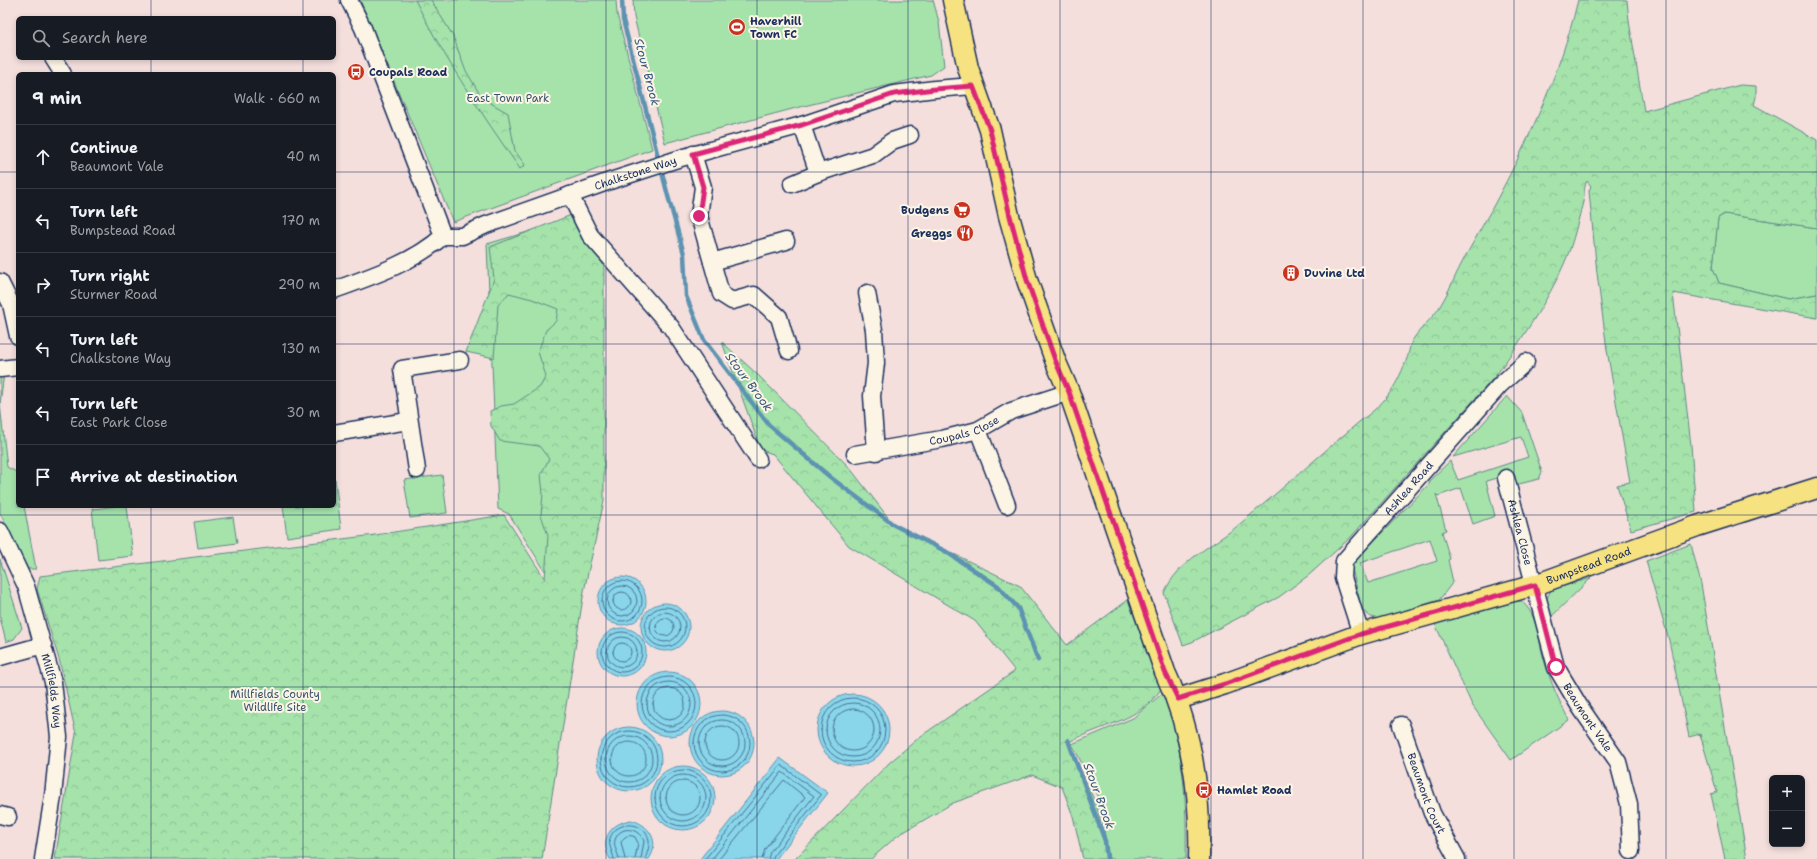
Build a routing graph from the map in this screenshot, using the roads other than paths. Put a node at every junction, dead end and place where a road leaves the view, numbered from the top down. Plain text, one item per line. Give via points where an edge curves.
1 (349, 0) edge
2 (953, 0) edge
3 (54, 60) edge
4 (62, 72) edge
5 (973, 86) junction
6 (802, 125) junction
7 (910, 135) dead end
8 (687, 156) junction
9 (818, 173) junction
10 (792, 184) dead end
11 (570, 196) junction
12 (443, 236) junction
13 (786, 241) dead end
14 (712, 262) junction
15 (0, 282) edge
16 (336, 289) edge
17 (867, 293) dead end
18 (16, 327) edge
19 (789, 351) dead end
20 (460, 360) dead end
21 (1526, 362) dead end
22 (16, 367) edge
23 (0, 369) edge
24 (1069, 392) junction
25 (408, 421) junction
26 (978, 430) junction
27 (336, 433) edge
28 (876, 452) junction
29 (855, 454) dead end
30 (758, 459) dead end
31 (417, 470) dead end
32 (1506, 478) dead end
33 (1817, 488) edge
34 (1007, 505) dead end
35 (0, 531) edge
36 (1535, 585) junction
37 (1361, 634) junction
38 (43, 645) junction
39 (0, 657) edge
40 (1178, 699) junction
41 (1400, 725) dead end
42 (1631, 851) dead end
43 (43, 859) edge
44 (1199, 859) edge
45 (1457, 859) edge

1 - 12 street via 363,28
2 - 5 main road
3 - 4 street
5 - 6 street, Chalkstone Way via 894,94
5 - 24 main road via 990,130 1027,280
6 - 8 street, Chalkstone Way
6 - 9 street
7 - 9 street via 892,141 873,155
8 - 11 street, Chalkstone Way
8 - 14 street via 703,187 699,216
9 - 10 street
11 - 12 street, Chalkstone Way via 462,236
11 - 30 street via 590,235 671,327
12 - 16 street via 430,248 370,277
13 - 14 street
14 - 19 street via 722,294 732,301 754,295 779,317
15 - 18 street via 11,304
17 - 28 street via 874,330 876,363 872,396
20 - 25 street via 402,369
21 - 37 street, Ashlea Road via 1500,385 1344,561 1343,578
22 - 23 street
24 - 26 street, Coupals Close via 1011,410
24 - 40 main road via 1165,672
25 - 27 street
25 - 31 street
26 - 28 street, Coupals Close
26 - 34 street
28 - 29 street, Coupals Close
32 - 36 street, Ashlea Close
33 - 36 main road, Bumpstead Road via 1692,528
35 - 38 street, Millfields Way via 26,586
36 - 37 main road, Bumpstead Road
36 - 42 street, Beaumont Vale via 1556,667 1618,762 1629,804
37 - 40 main road, Bumpstead Road
38 - 39 street
38 - 43 street, Millfields Way via 52,682 59,737
40 - 44 main road via 1195,771 1200,828
41 - 45 street, Beaumont Court via 1432,813

